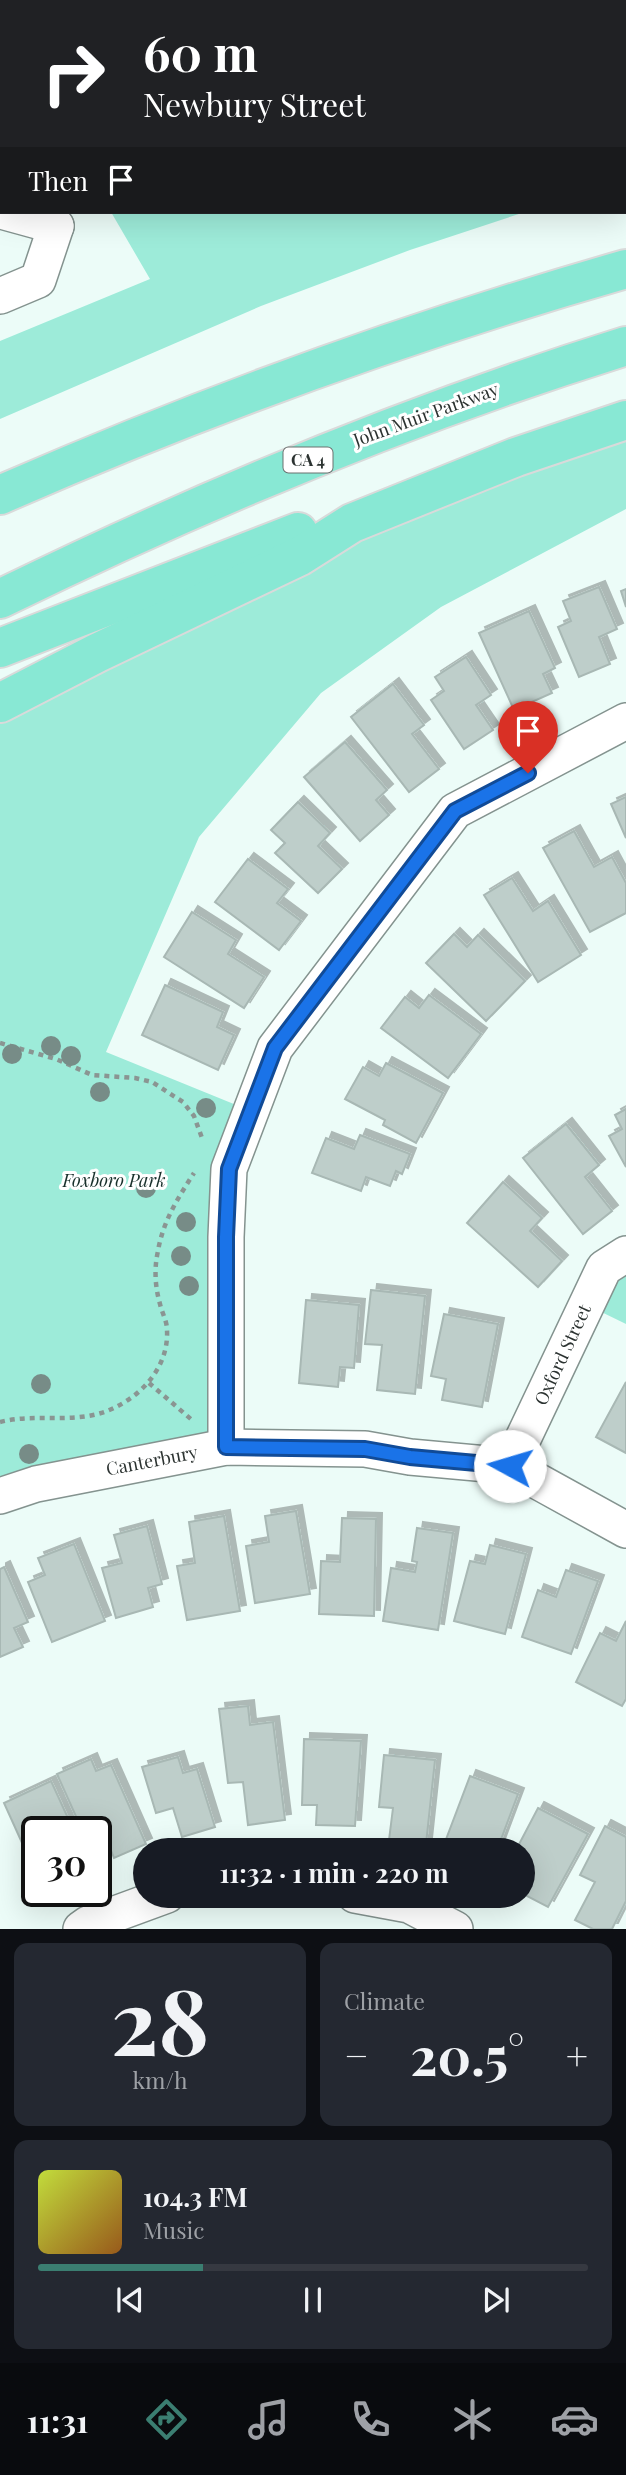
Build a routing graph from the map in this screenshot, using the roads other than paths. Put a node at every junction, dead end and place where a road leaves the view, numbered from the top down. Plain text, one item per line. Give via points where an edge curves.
1 (20, 214) edge
2 (50, 219) edge
3 (626, 269) edge
4 (0, 296) edge
5 (626, 346) edge
6 (626, 420) edge
7 (0, 495) edge
8 (352, 523) junction
9 (0, 598) edge
10 (0, 648) edge
11 (0, 704) edge
12 (626, 721) edge
13 (626, 1254) edge
14 (226, 1447) junction
15 (510, 1466) junction
16 (0, 1496) edge
17 (626, 1530) edge
18 (133, 1907) edge
19 (415, 1908) edge
20 (81, 1929) edge
21 (455, 1929) edge

1 - 2 street
2 - 4 street via 38,280
3 - 7 highway via 316,369
5 - 9 highway, John Muir Parkway / CA 4 via 445,407 301,463
6 - 8 highway via 516,457
8 - 10 highway via 293,533
8 - 11 highway via 300,556
12 - 14 street via 455,811 275,1048 229,1169
13 - 15 street, Oxford Street via 604,1268
14 - 15 street, Canterbury via 365,1449
14 - 16 street, Canterbury via 36,1484
15 - 17 street, Canterbury
18 - 20 street
19 - 21 street

